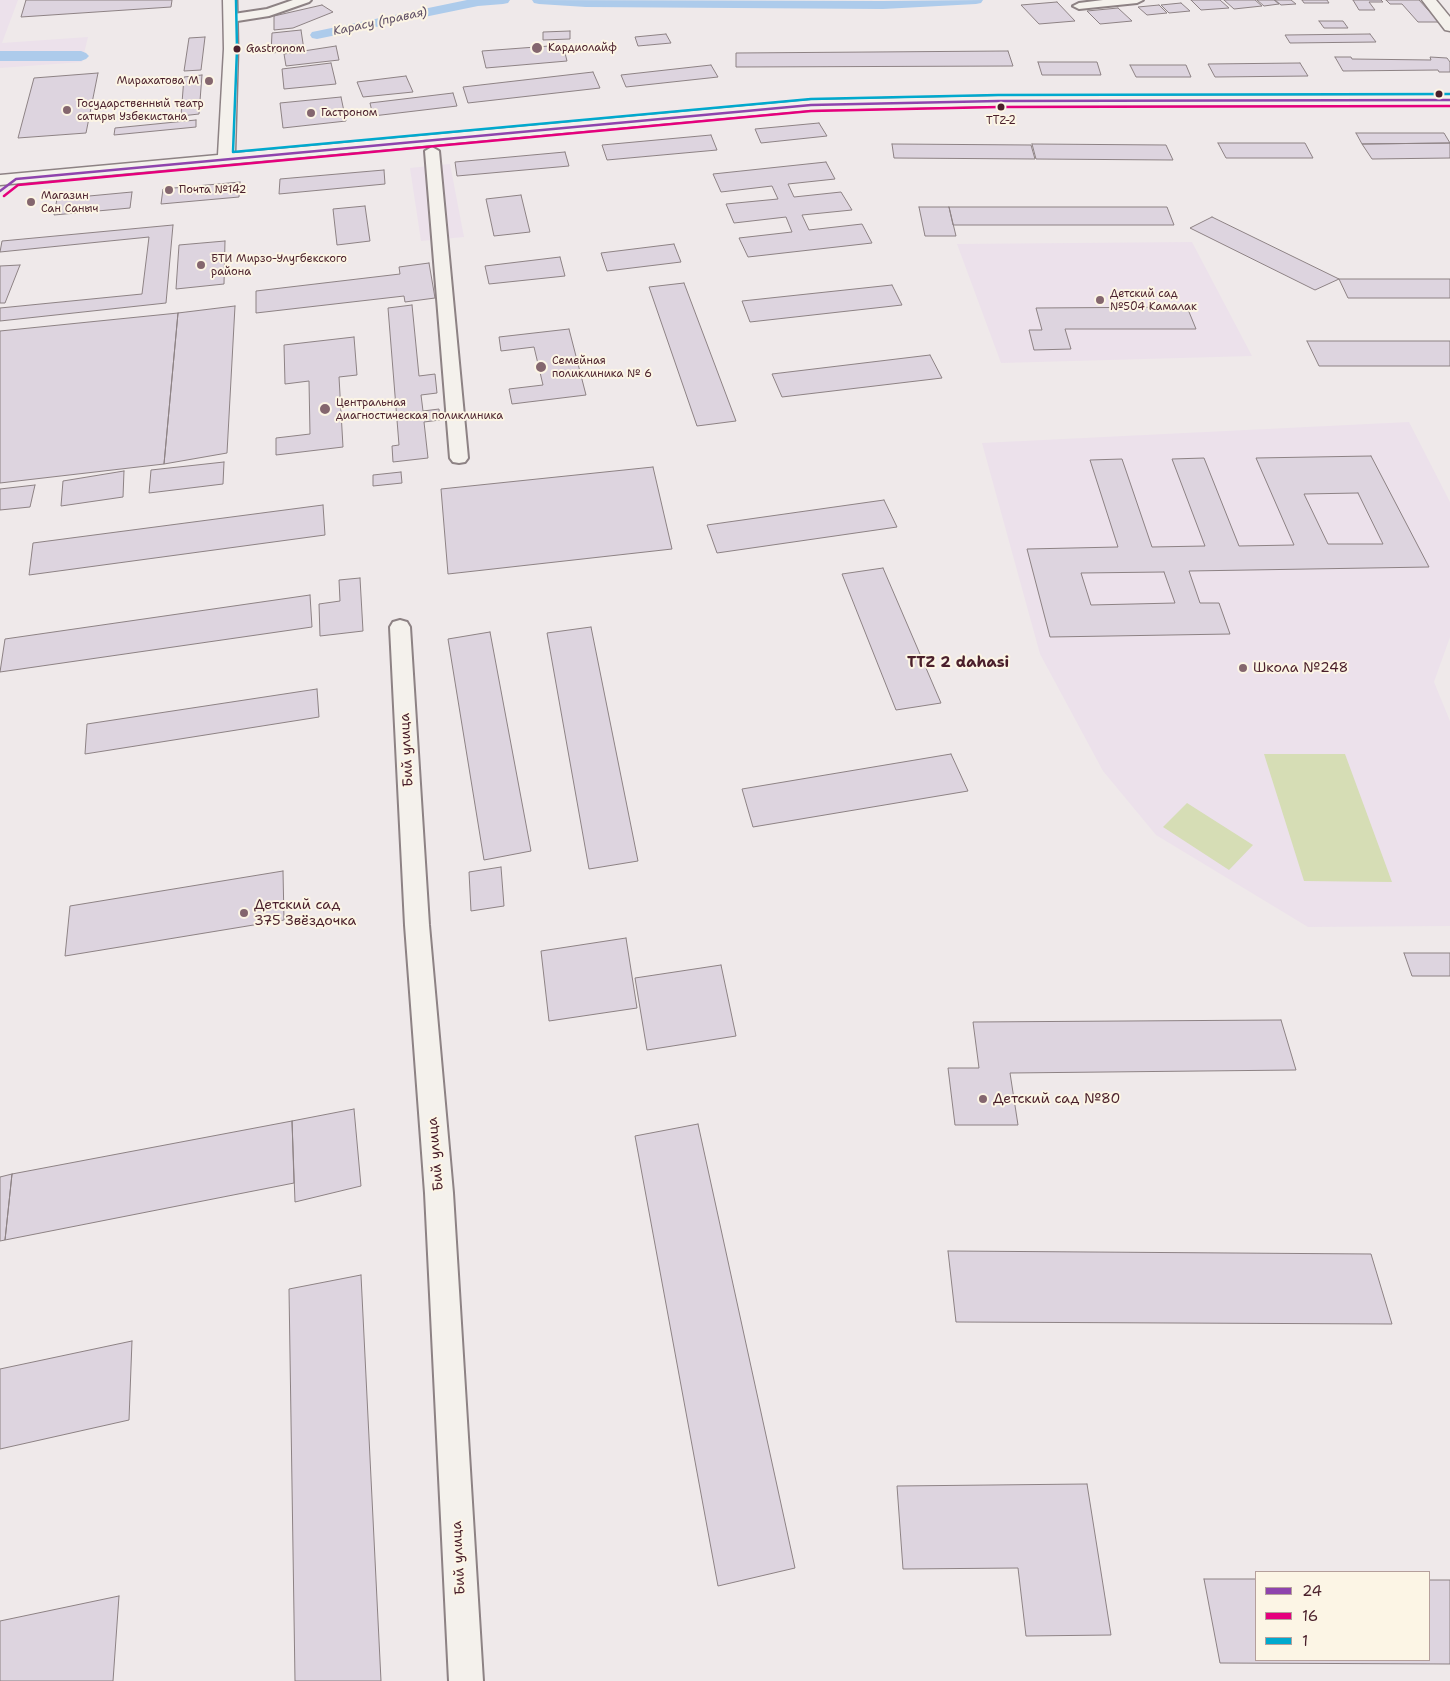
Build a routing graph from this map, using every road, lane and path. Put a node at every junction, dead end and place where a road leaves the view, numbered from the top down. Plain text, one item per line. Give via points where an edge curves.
1 (230, 0) edge
2 (305, 0) edge
3 (1137, 0) edge
4 (1429, 0) edge
5 (1079, 6) dead end
6 (231, 18) junction
7 (1450, 27) edge
8 (1450, 93) edge
9 (1450, 100) edge
10 (432, 151) dead end
11 (227, 155) junction
12 (8, 176) edge
13 (0, 191) edge
14 (459, 458) dead end
15 (400, 627) dead end
16 (466, 1681) edge

1 - 6 main road
2 - 6 street via 269,12
3 - 5 street
4 - 7 main road
6 - 11 main road
8 - 11 main road via 808,97
9 - 11 main road via 998,101 811,105
10 - 14 street
11 - 12 main road
12 - 13 main road
15 - 16 street, Бий улица via 418,925 440,1204

